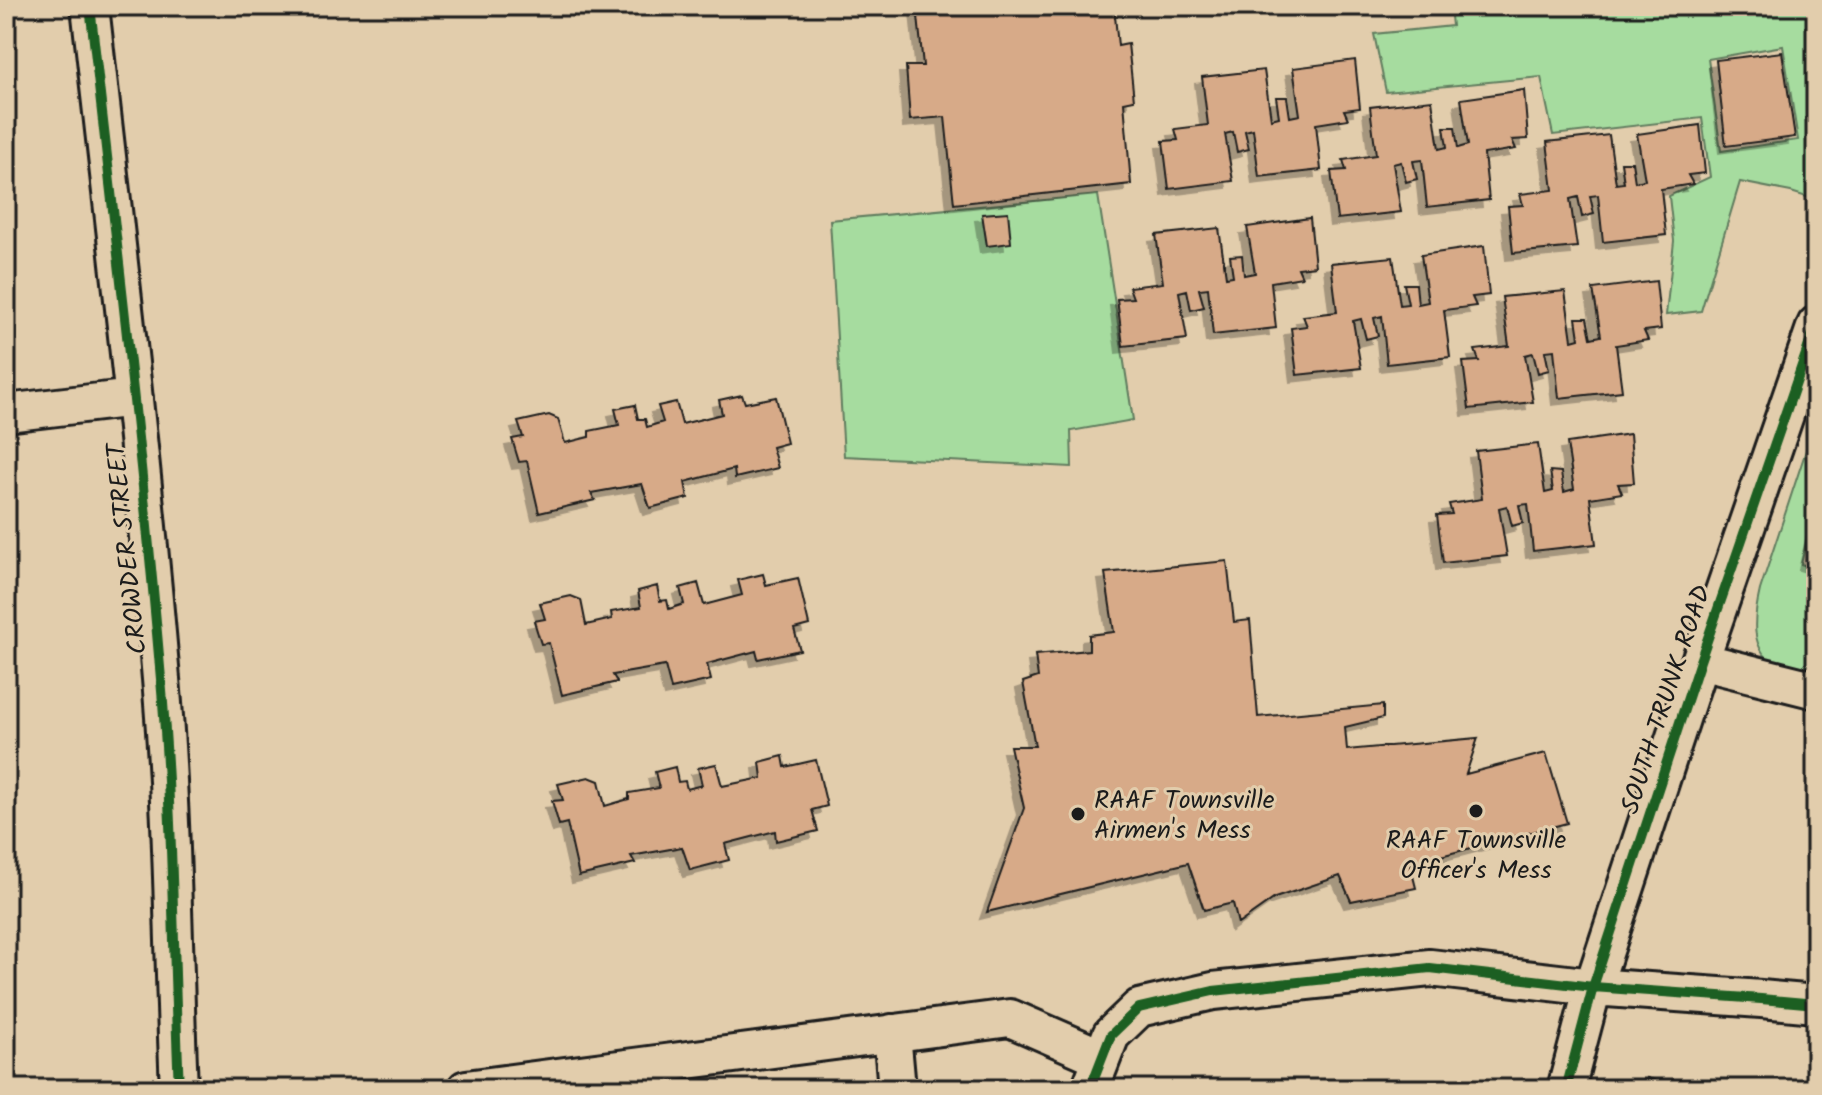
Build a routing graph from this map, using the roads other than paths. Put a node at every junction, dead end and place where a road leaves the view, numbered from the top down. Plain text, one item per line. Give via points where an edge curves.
1 (90, 6) edge
2 (1816, 325) edge
3 (134, 398) junction
4 (6, 413) edge
5 (1700, 661) junction
6 (1816, 690) edge
7 (1593, 987) junction
8 (1816, 1004) edge
9 (892, 1033) junction
10 (1096, 1074) edge
11 (179, 1089) edge
12 (466, 1089) edge
13 (897, 1089) edge
14 (1566, 1089) edge

1 - 3 street, CROWDER STREET
2 - 5 street, SOUTH TRUNK ROAD
3 - 4 street
3 - 11 street, CROWDER STREET via 161,680
5 - 6 street
5 - 7 street, SOUTH TRUNK ROAD
7 - 8 street
7 - 10 street via 1430,968 1213,991 1139,1008 1111,1035
7 - 14 street, SOUTH TRUNK ROAD
9 - 10 street via 1010,1018
9 - 12 street
9 - 13 street

